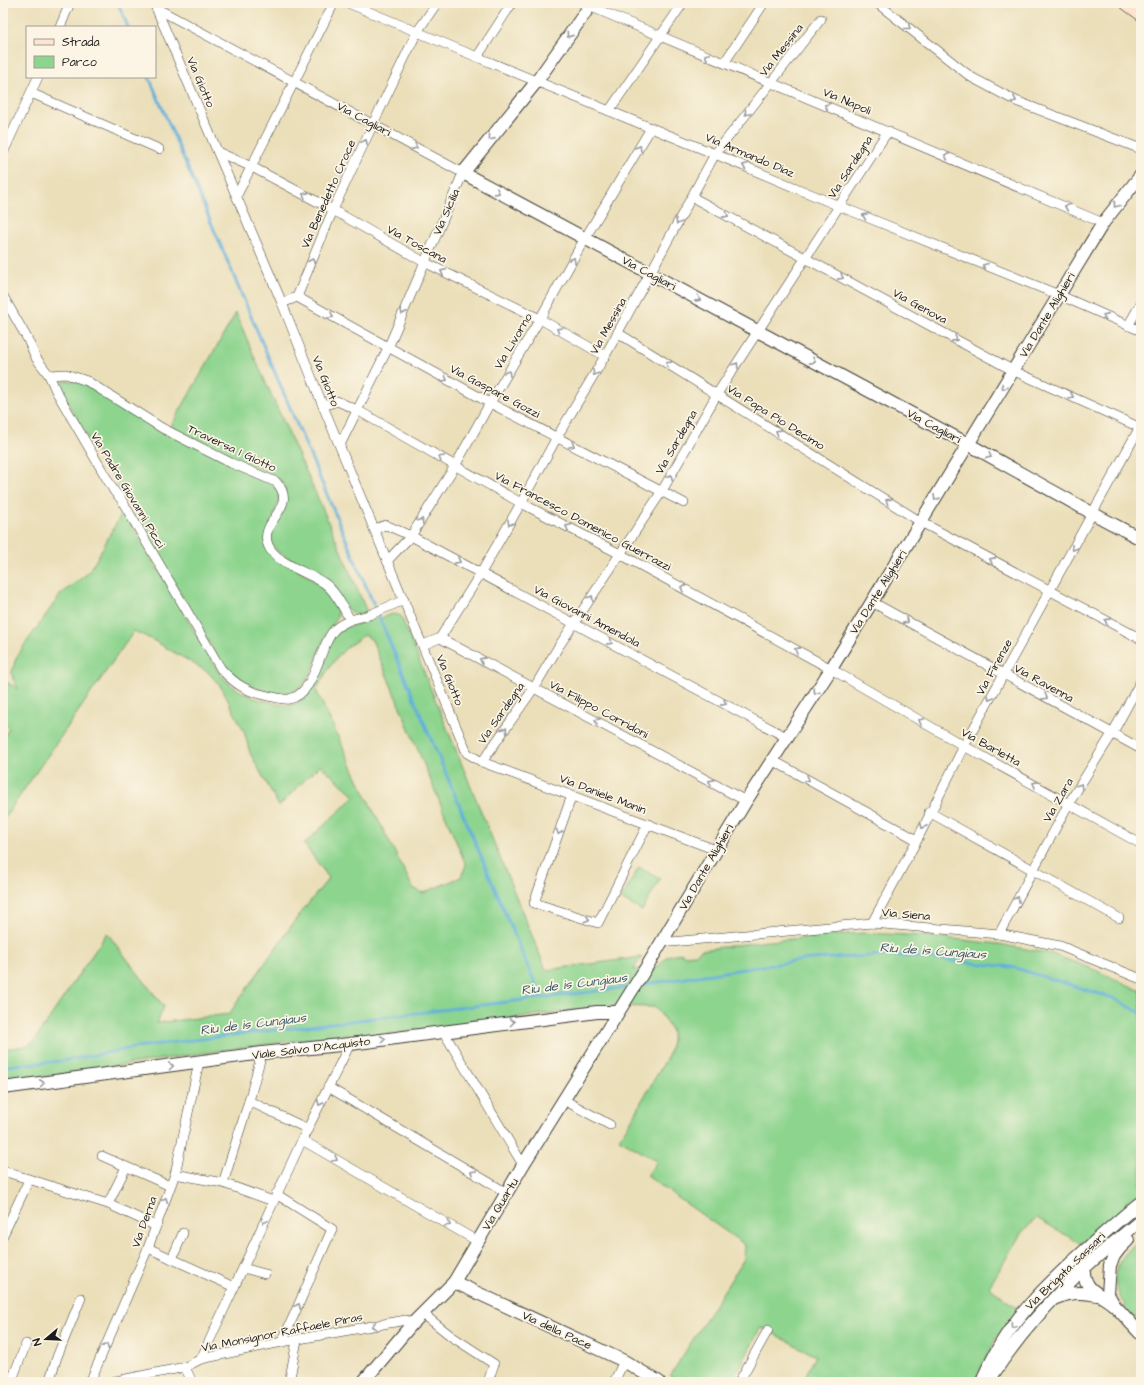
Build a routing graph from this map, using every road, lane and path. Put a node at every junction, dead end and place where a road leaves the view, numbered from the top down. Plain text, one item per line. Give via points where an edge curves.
1 (70, 3) edge
2 (334, 3) edge
3 (348, 3) edge
4 (437, 3) edge
5 (512, 3) edge
6 (683, 3) edge
7 (764, 3) edge
8 (877, 3) edge
9 (1126, 3) edge
10 (588, 4) edge
11 (155, 5) edge
12 (1141, 14) edge
13 (821, 19) dead end
14 (60, 26) edge
15 (417, 32) junction
16 (660, 35) junction
17 (477, 57) junction
18 (724, 63) junction
19 (38, 78) edge
20 (537, 81) junction
21 (771, 82) junction
22 (294, 83) junction
23 (31, 93) junction
24 (609, 111) junction
25 (373, 124) junction
26 (651, 128) junction
27 (888, 131) junction
28 (160, 149) dead end
29 (1141, 149) edge
30 (218, 152) junction
31 (3, 153) edge
32 (716, 154) junction
33 (252, 167) junction
34 (463, 173) junction
35 (1141, 175) edge
36 (237, 195) junction
37 (692, 197) junction
38 (839, 206) junction
39 (333, 210) junction
40 (1103, 223) junction
41 (585, 239) junction
42 (805, 257) junction
43 (424, 262) junction
44 (651, 274) junction
45 (3, 296) edge
46 (1059, 296) junction
47 (297, 297) junction
48 (282, 303) junction
49 (1141, 303) edge
50 (540, 319) junction
51 (1128, 326) junction
52 (1141, 331) edge
53 (758, 332) junction
54 (618, 333) junction
55 (388, 348) junction
56 (605, 356) junction
57 (1014, 371) junction
58 (49, 375) junction
59 (717, 394) junction
60 (490, 403) junction
61 (323, 406) junction
62 (357, 410) junction
63 (1141, 427) edge
64 (557, 437) junction
65 (968, 444) junction
66 (340, 445) junction
67 (455, 466) junction
68 (662, 491) junction
69 (521, 503) junction
70 (684, 503) dead end
71 (1092, 514) junction
72 (922, 522) junction
73 (374, 529) junction
74 (411, 536) junction
75 (1141, 539) edge
76 (620, 554) junction
77 (387, 561) junction
78 (480, 573) junction
79 (1050, 592) junction
80 (404, 600) junction
81 (872, 602) junction
82 (350, 620) junction
83 (574, 623) junction
84 (440, 638) junction
85 (1141, 639) edge
86 (423, 645) junction
87 (831, 669) junction
88 (1004, 674) junction
89 (1141, 681) edge
90 (534, 688) junction
91 (1112, 734) junction
92 (786, 737) junction
93 (964, 746) junction
94 (1141, 749) edge
95 (772, 760) junction
96 (482, 762) junction
97 (572, 795) junction
98 (746, 801) junction
99 (1069, 803) junction
100 (930, 812) junction
101 (648, 824) junction
102 (917, 840) junction
103 (1141, 844) edge
104 (716, 850) junction
105 (1033, 869) junction
106 (1119, 918) dead end
107 (872, 923) junction
108 (999, 934) junction
109 (664, 937) junction
110 (1141, 978) edge
111 (621, 1008) junction
112 (443, 1031) junction
113 (350, 1044) junction
114 (262, 1053) junction
115 (199, 1062) junction
116 (328, 1087) junction
117 (3, 1088) edge
118 (564, 1100) junction
119 (248, 1101) junction
120 (610, 1124) dead end
121 (308, 1129) junction
122 (302, 1140) junction
123 (102, 1156) dead end
124 (523, 1165) junction
125 (126, 1167) junction
126 (3, 1171) edge
127 (175, 1174) junction
128 (29, 1180) junction
129 (223, 1183) junction
130 (170, 1186) junction
131 (507, 1193) junction
132 (275, 1197) junction
133 (1141, 1202) edge
134 (108, 1204) junction
135 (1129, 1212) junction
136 (1140, 1221) edge
137 (156, 1226) junction
138 (183, 1233) dead end
139 (3, 1235) edge
140 (477, 1241) junction
141 (148, 1248) junction
142 (172, 1258) junction
143 (242, 1268) junction
144 (1083, 1270) junction
145 (265, 1274) dead end
146 (454, 1282) junction
147 (234, 1287) junction
148 (1102, 1294) junction
149 (81, 1298) dead end
150 (1054, 1298) junction
151 (1023, 1312) junction
152 (422, 1313) junction
153 (412, 1324) junction
154 (768, 1330) dead end
155 (1141, 1334) edge
156 (297, 1340) junction
157 (282, 1342) junction
158 (26, 1344) dead end
159 (1002, 1351) junction
160 (201, 1359) junction
161 (624, 1361) junction
162 (185, 1367) junction
163 (157, 1377) edge
164 (290, 1378) dead end
165 (11, 1382) edge
166 (49, 1382) edge
167 (90, 1382) edge
168 (111, 1382) edge
169 (192, 1382) edge
170 (363, 1382) edge
171 (488, 1382) edge
172 (614, 1382) edge
173 (659, 1382) edge
174 (739, 1382) edge
175 (982, 1382) edge
176 (988, 1382) edge

1 - 14 street
2 - 22 street
3 - 15 street, Via Armando Diaz
4 - 15 street, Via Benedetto Croce
5 - 17 street
6 - 16 street
7 - 18 street
8 -> 29 street via 971,77 1016,101
9 - 12 main road
10 - 16 street, Via Napoli
10 -> 20 street, Via Sicilia
11 - 22 street, Via Cagliari
11 - 30 street, Via Giotto
13 - 21 street, Via Messina
15 - 17 street, Via Armando Diaz
15 - 25 street, Via Benedetto Croce
18 -> 16 street, Via Napoli
16 - 24 street
17 - 20 street, Via Armando Diaz
18 - 21 street, Via Napoli
19 - 23 street
20 - 24 street, Via Armando Diaz
20 -> 34 street, Via Sicilia
27 -> 21 street, Via Napoli
21 -> 32 street, Via Messina
22 - 25 street, Via Cagliari
22 - 33 street
23 - 28 street
23 - 31 street
24 - 26 street, Via Armando Diaz
25 -> 34 street, Via Cagliari
39 -> 25 street, Via Benedetto Croce
26 - 32 street, Via Armando Diaz
41 -> 26 street, Via Livorno
27 - 38 street, Via Sardegna
40 -> 27 street, Via Napoli
30 - 33 street, Via Toscana
30 - 36 street, Via Giotto
32 - 37 street, Via Messina
38 -> 32 street, Via Armando Diaz
33 - 36 street
39 -> 33 street, Via Toscana
34 -> 41 street, Via Cagliari
34 - 43 street, Via Sicilia
35 -> 40 street, Via Dante Alighieri
36 - 48 street, Via Giotto
37 -> 42 street, Via Genova
37 -> 44 street, Via Messina
38 - 42 street, Via Sardegna
46 -> 38 street, Via Armando Diaz
39 - 43 street, Via Toscana
47 -> 39 street, Via Benedetto Croce
40 - 46 street, Via Dante Alighieri
41 - 44 street, Via Cagliari
50 -> 41 street, Via Livorno
42 - 53 street, Via Sardegna
42 -> 57 street, Via Genova
50 -> 43 street, Via Toscana
43 -> 55 street, Via Sicilia
44 -> 53 street, Via Cagliari
44 - 54 street, Via Messina
45 - 58 street, Via Padre Giovanni Picci via 36,358
51 -> 46 street, Via Armando Diaz
46 - 57 street, Via Dante Alighieri
47 - 48 street
47 -> 55 street, Via Gaspare Gozzi
48 - 61 street, Via Giotto
49 - 51 street
56 -> 50 street, Via Toscana
60 -> 50 street, Via Livorno
51 - 52 street, Via Armando Diaz
59 -> 53 street, Via Sardegna
53 -> 65 street, Via Cagliari
54 - 56 street, Via Messina
59 -> 54 street, Via Papa Pio Decimo
55 -> 60 street, Via Gaspare Gozzi
55 - 62 street, Via Sicilia
56 -> 64 street, Via Messina
57 -> 63 street, Via Genova
57 -> 65 street, Via Dante Alighieri
58 - 82 street, Traversa 1 Giotto via 66,374 87,381 162,428 231,463 276,482 281,487 284,499 267,531 268,546 283,561 325,583
58 - 82 street, Via Padre Giovanni Picci via 73,422 114,491 221,669 231,680 243,688 265,696 288,699 296,696 305,689 315,672 326,642 334,630
68 -> 59 street, Via Sardegna
72 -> 59 street, Via Papa Pio Decimo
60 - 64 street, Via Gaspare Gozzi
60 - 67 street, Via Livorno
61 - 62 street, Via Francesco Domenico Guerrazzi via 337,401
61 - 66 street, Via Giotto
62 - 66 street, Via Sicilia
67 -> 62 street, Via Francesco Domenico Guerrazzi
63 - 71 street, Via Firenze
64 -> 68 street, Via Gaspare Gozzi
64 - 69 street, Via Messina
65 -> 71 street, Via Cagliari
65 -> 72 street, Via Dante Alighieri
66 - 73 street, Via Giotto
67 - 69 street, Via Francesco Domenico Guerrazzi
74 -> 67 street, Via Livorno
68 - 70 street, Via Gaspare Gozzi
68 - 76 street, Via Sardegna
76 -> 69 street, Via Francesco Domenico Guerrazzi
69 -> 78 street, Via Messina
71 - 75 street, Via Cagliari
71 -> 79 street, Via Firenze
79 -> 72 street, Via Papa Pio Decimo
72 - 81 street, Via Dante Alighieri
73 - 74 street, Via Giovanni Amendola via 386,525
73 - 77 street, Via Giotto
74 - 77 street, Via Livorno
74 -> 78 street, Via Giovanni Amendola
83 -> 76 street, Via Sardegna
87 -> 76 street, Via Francesco Domenico Guerrazzi
77 - 80 street, Via Giotto
78 - 83 street, Via Giovanni Amendola
78 - 84 street, Via Messina
85 -> 79 street, Via Papa Pio Decimo
79 - 88 street, Via Firenze
80 - 82 street
80 - 86 street, Via Giotto
81 - 87 street, Via Dante Alighieri
81 -> 88 street, Via Ravenna
83 - 90 street, Via Sardegna
83 -> 92 street, Via Giovanni Amendola
84 - 86 street
90 -> 84 street, Via Filippo Corridoni
86 - 96 street, Via Giotto via 467,753
87 -> 92 street, Via Dante Alighieri
93 -> 87 street, Via Barletta
88 -> 91 street, Via Ravenna
88 -> 93 street, Via Firenze
89 - 91 street, Via Zara
96 -> 90 street, Via Sardegna
98 -> 90 street, Via Filippo Corridoni
91 - 94 street, Via Ravenna
99 -> 91 street, Via Zara
92 - 95 street, Via Dante Alighieri
99 -> 93 street, Via Barletta
93 - 100 street, Via Firenze
95 - 98 street, Via Dante Alighieri
95 -> 102 street
96 - 97 street, Via Daniele Manin
97 - 101 street, Via Daniele Manin
97 -> 101 street via 534,903 598,923
98 - 104 street, Via Dante Alighieri
99 - 103 street, Via Barletta
99 - 105 street, Via Zara
100 -> 102 street, Via Firenze
100 - 105 street
101 - 104 street, Via Daniele Manin
102 - 107 street, Via Firenze
104 - 109 street, Via Dante Alighieri
105 - 106 street
108 -> 105 street, Via Zara
107 - 108 street, Via Siena
107 - 109 street, Via Siena via 671,942
108 - 110 street, Via Siena via 1060,946
109 - 111 street, Via Dante Alighieri
112 -> 111 street, Viale Salvo D'Acquisto
111 - 118 street, Via Quartu
113 -> 112 street, Viale Salvo D'Acquisto
112 - 124 street
113 - 114 street, Viale Salvo D'Acquisto
113 - 116 street
114 - 115 street, Viale Salvo D'Acquisto
114 - 119 street
117 -> 115 street, Viale Salvo D'Acquisto
115 - 127 street, Via Derna
116 -> 121 street
131 -> 116 street
118 - 120 street
118 - 124 street, Via Quartu
119 - 121 street
119 - 129 street
121 - 122 street
122 - 132 street
122 -> 140 street
123 - 125 street
124 - 131 street, Via Quartu
125 - 130 street
125 - 134 street
126 - 128 street
127 - 129 street
127 - 130 street, Via Derna
128 - 134 street
128 - 139 street
129 - 132 street
137 -> 130 street, Via Derna
131 - 140 street, Via Quartu
132 -> 143 street
157 -> 132 street via 332,1229
133 - 135 street, Via Brigata Sassari
134 - 137 street
135 - 144 street, Via Brigata Sassari via 1126,1223 1082,1261
135 - 151 street, Via Brigata Sassari via 1051,1282
136 - 144 street, Via Brigata Sassari
136 - 148 street via 1136,1233 1114,1256
137 - 141 street, Via Derna
138 - 142 street
140 - 146 street, Via Quartu
141 - 142 street
167 -> 141 street, Via Derna
142 - 147 street
143 - 145 street
143 - 147 street
144 - 148 street
144 - 150 street, Via Brigata Sassari
144 - 151 street via 1077,1267 1032,1311
146 - 152 street, Via Quartu
146 - 161 street, Via della Pace
147 - 160 street
148 - 150 street via 1081,1292
148 - 155 street
149 - 166 street via 56,1357
150 - 159 street, Via Brigata Sassari via 1024,1332
151 -> 159 street, Via Brigata Sassari
152 - 153 street, Via Quartu
152 - 171 street via 451,1336 494,1364
153 -> 156 street, Via Monsignor Raffaele Piras via 406,1320
153 - 170 street, Via Quartu
154 - 174 street
156 - 157 street, Via Monsignor Raffaele Piras
156 - 164 street
157 - 160 street, Via Monsignor Raffaele Piras
158 - 165 street
159 - 175 street
159 - 176 street
160 - 162 street, Via Monsignor Raffaele Piras
161 - 172 street
161 - 173 street, Via della Pace
162 - 163 street, Via Monsignor Raffaele Piras
162 - 169 street
163 - 168 street, Via Monsignor Raffaele Piras

